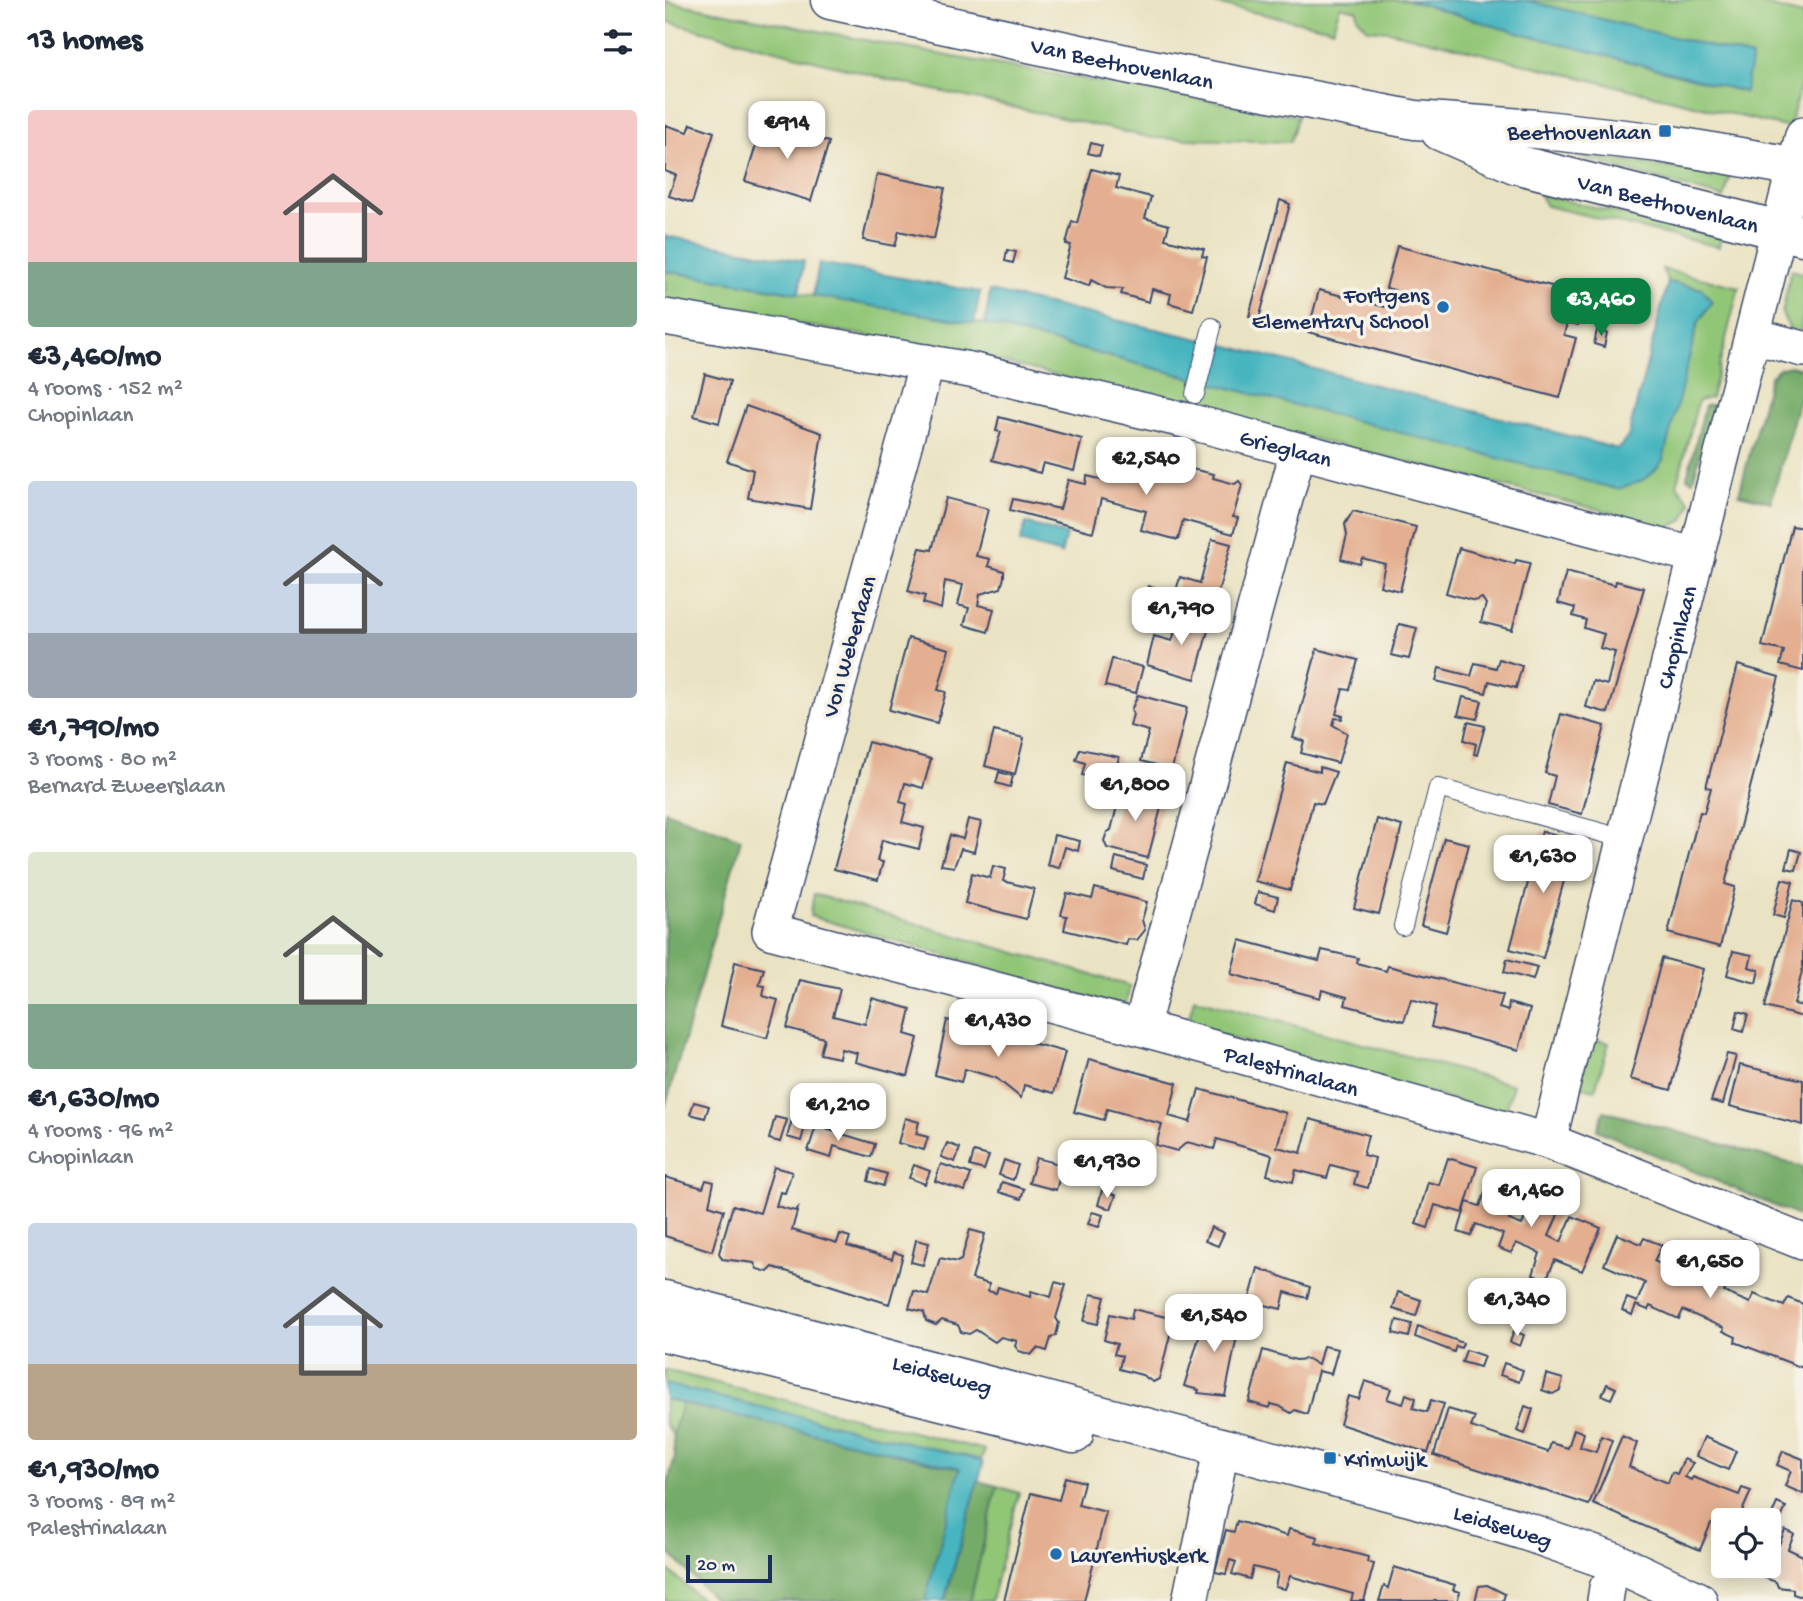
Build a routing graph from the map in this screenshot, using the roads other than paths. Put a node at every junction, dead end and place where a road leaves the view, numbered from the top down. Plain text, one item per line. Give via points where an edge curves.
1 (830, 0) edge
2 (1415, 120) junction
3 (1800, 156) edge
4 (1790, 234) edge
5 (665, 317) edge
6 (1212, 327) dead end
7 (1754, 336) junction
8 (1803, 349) edge
9 (927, 362) junction
10 (1195, 394) dead end
11 (1298, 451) junction
12 (1697, 556) junction
13 (1625, 839) junction
14 (1403, 926) dead end
15 (770, 931) joint
16 (1140, 1028) junction
17 (1548, 1141) junction
18 (1803, 1242) edge
19 (665, 1300) edge
20 (665, 1332) edge
21 (1219, 1458) junction
22 (1616, 1597) edge
23 (1190, 1601) edge
24 (1698, 1601) edge

1 - 2 main road, Van Beethovenlaan
2 - 3 main road, Van Beethovenlaan via 1660,143 1743,160
2 - 4 main road, Van Beethovenlaan via 1515,164
3 - 4 street, Chopinlaan
4 - 7 street, Chopinlaan
5 - 9 street, Grieglaan
6 - 10 lane
7 - 8 street
7 - 12 street, Chopinlaan
9 - 11 street, Grieglaan
9 - 15 street, Von Weberlaan
11 - 12 street, Grieglaan
11 - 16 street
12 - 13 street, Chopinlaan
13 - 14 lane via 1438,788
13 - 17 street, Chopinlaan
15 - 16 street, Palestrinalaan
16 - 17 street, Palestrinalaan
17 - 18 street, Palestrinalaan
19 - 21 main road, Leidseweg
20 - 21 main road, Leidseweg
21 - 22 main road, Leidseweg via 1515,1553
21 - 23 street
21 - 24 main road, Leidseweg via 1523,1530 1616,1563

